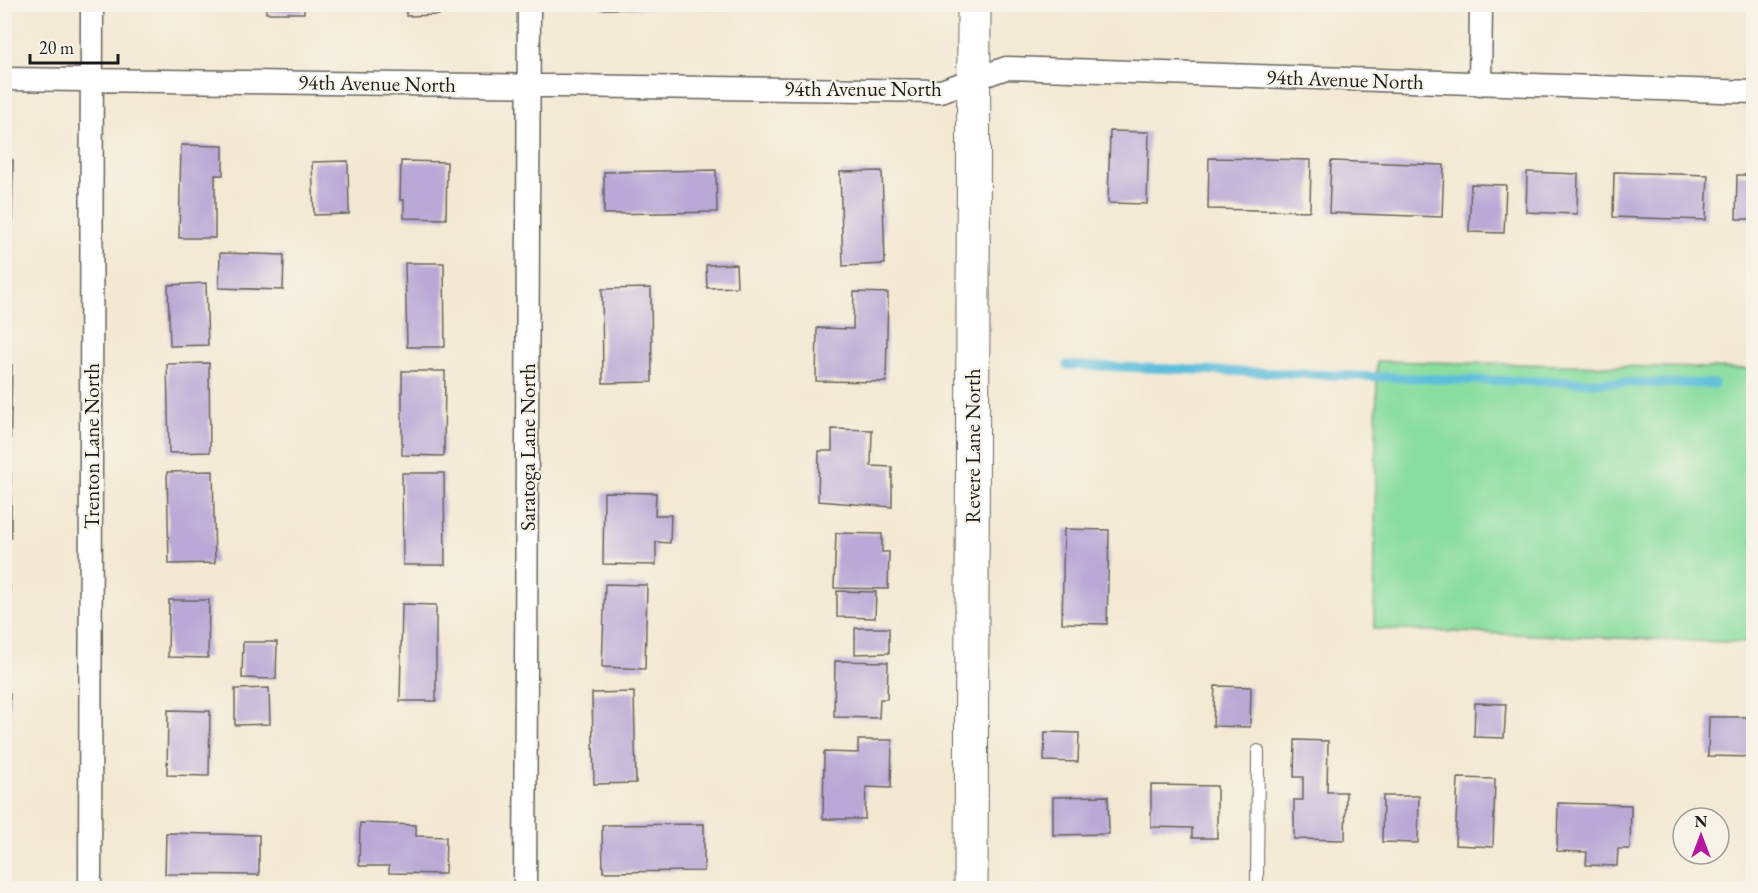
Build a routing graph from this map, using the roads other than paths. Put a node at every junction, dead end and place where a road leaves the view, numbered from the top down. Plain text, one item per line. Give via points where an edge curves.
1 (92, 4) edge
2 (529, 4) edge
3 (974, 4) edge
4 (1481, 4) edge
5 (4, 79) edge
6 (974, 79) junction
7 (91, 80) junction
8 (1480, 84) junction
9 (529, 85) junction
10 (1754, 93) edge
11 (1258, 751) dead end
12 (90, 888) edge
13 (525, 888) edge
14 (971, 888) edge
15 (1257, 888) edge

1 - 7 street, Trenton Lane North
2 - 9 street, Saratoga Lane North
3 - 6 street, Revere Lane North
4 - 8 street
5 - 7 street, 94th Avenue North
6 - 8 street, 94th Avenue North via 1006,68
6 - 9 street, 94th Avenue North via 941,91
6 - 14 street, Revere Lane North
7 - 9 street, 94th Avenue North
7 - 12 street, Trenton Lane North
8 - 10 street, 94th Avenue North
9 - 13 street, Saratoga Lane North
11 - 15 lane

